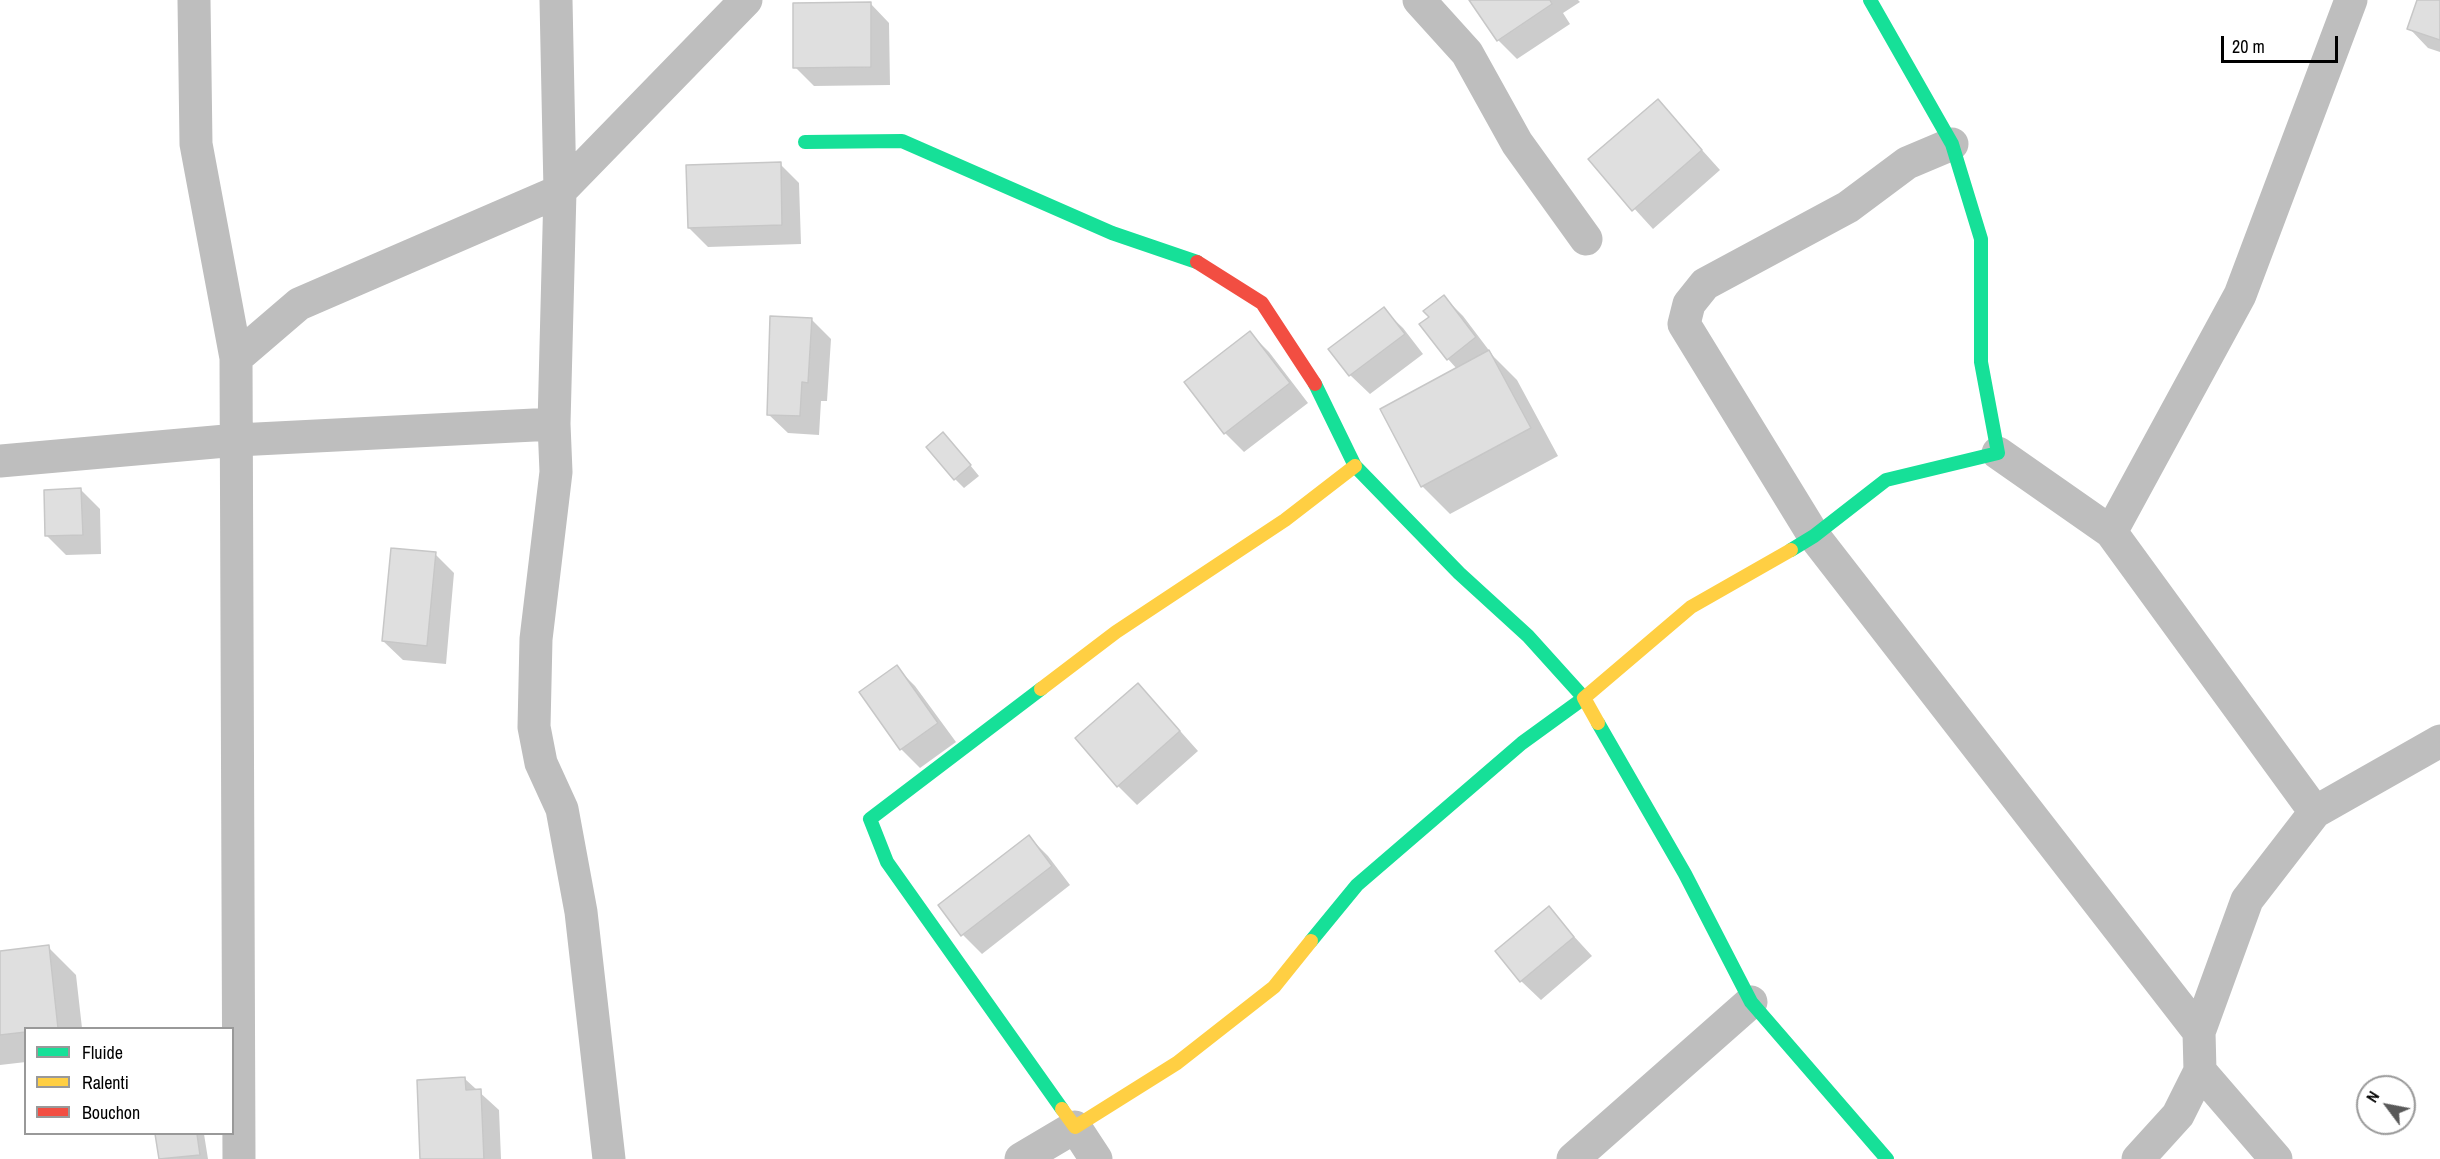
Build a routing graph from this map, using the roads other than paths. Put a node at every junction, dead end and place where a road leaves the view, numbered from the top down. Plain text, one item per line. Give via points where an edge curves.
1 (194, 0) edge
2 (556, 0) edge
3 (746, 0) edge
4 (1419, 0) edge
5 (1870, 0) edge
6 (2350, 0) edge
7 (805, 142) dead end
8 (1952, 144) junction
9 (560, 191) junction
10 (1586, 239) dead end
11 (236, 358) junction
12 (554, 424) junction
13 (237, 440) junction
14 (1998, 453) junction
15 (0, 461) edge
16 (1355, 466) junction
17 (2111, 532) junction
18 (1814, 536) junction
19 (1584, 698) junction
20 (2440, 741) edge
21 (2315, 812) junction
22 (1751, 1002) junction
23 (2199, 1032) junction
24 (2200, 1071) junction
25 (1075, 1127) junction
26 (239, 1159) edge
27 (609, 1159) edge
28 (1021, 1159) edge
29 (1096, 1159) edge
30 (1573, 1159) edge
31 (1887, 1159) edge
32 (2138, 1159) edge
33 (2276, 1159) edge

1 - 11 street via 196,144
2 - 9 street
3 - 9 street
4 - 10 street via 1467,53 1517,143
5 - 8 street
6 - 17 street via 2240,295
7 - 16 street via 902,141 1112,233 1194,260 1262,303 1318,389
8 - 14 street via 1981,239 1981,362
8 - 18 street via 1907,163 1848,207 1705,284 1689,304 1684,324
9 - 11 street via 299,304
9 - 12 street
11 - 13 street
12 - 13 street
12 - 27 street via 556,472 536,639 534,727 542,763 562,809 581,912
13 - 15 street
13 - 26 street
14 - 17 street
14 - 18 street via 1886,480
16 - 19 street via 1459,573 1528,636
16 - 25 street via 1212,571 1116,632 870,819 887,862
17 - 21 street
18 - 19 street via 1691,607
18 - 23 street
19 - 22 street via 1685,874
19 - 25 street via 1522,743 1357,885 1274,987 1177,1063
20 - 21 street
21 - 23 street via 2247,900
22 - 30 street
22 - 31 street
23 - 24 street
24 - 32 street via 2178,1115
24 - 33 street
25 - 28 street
25 - 29 street

